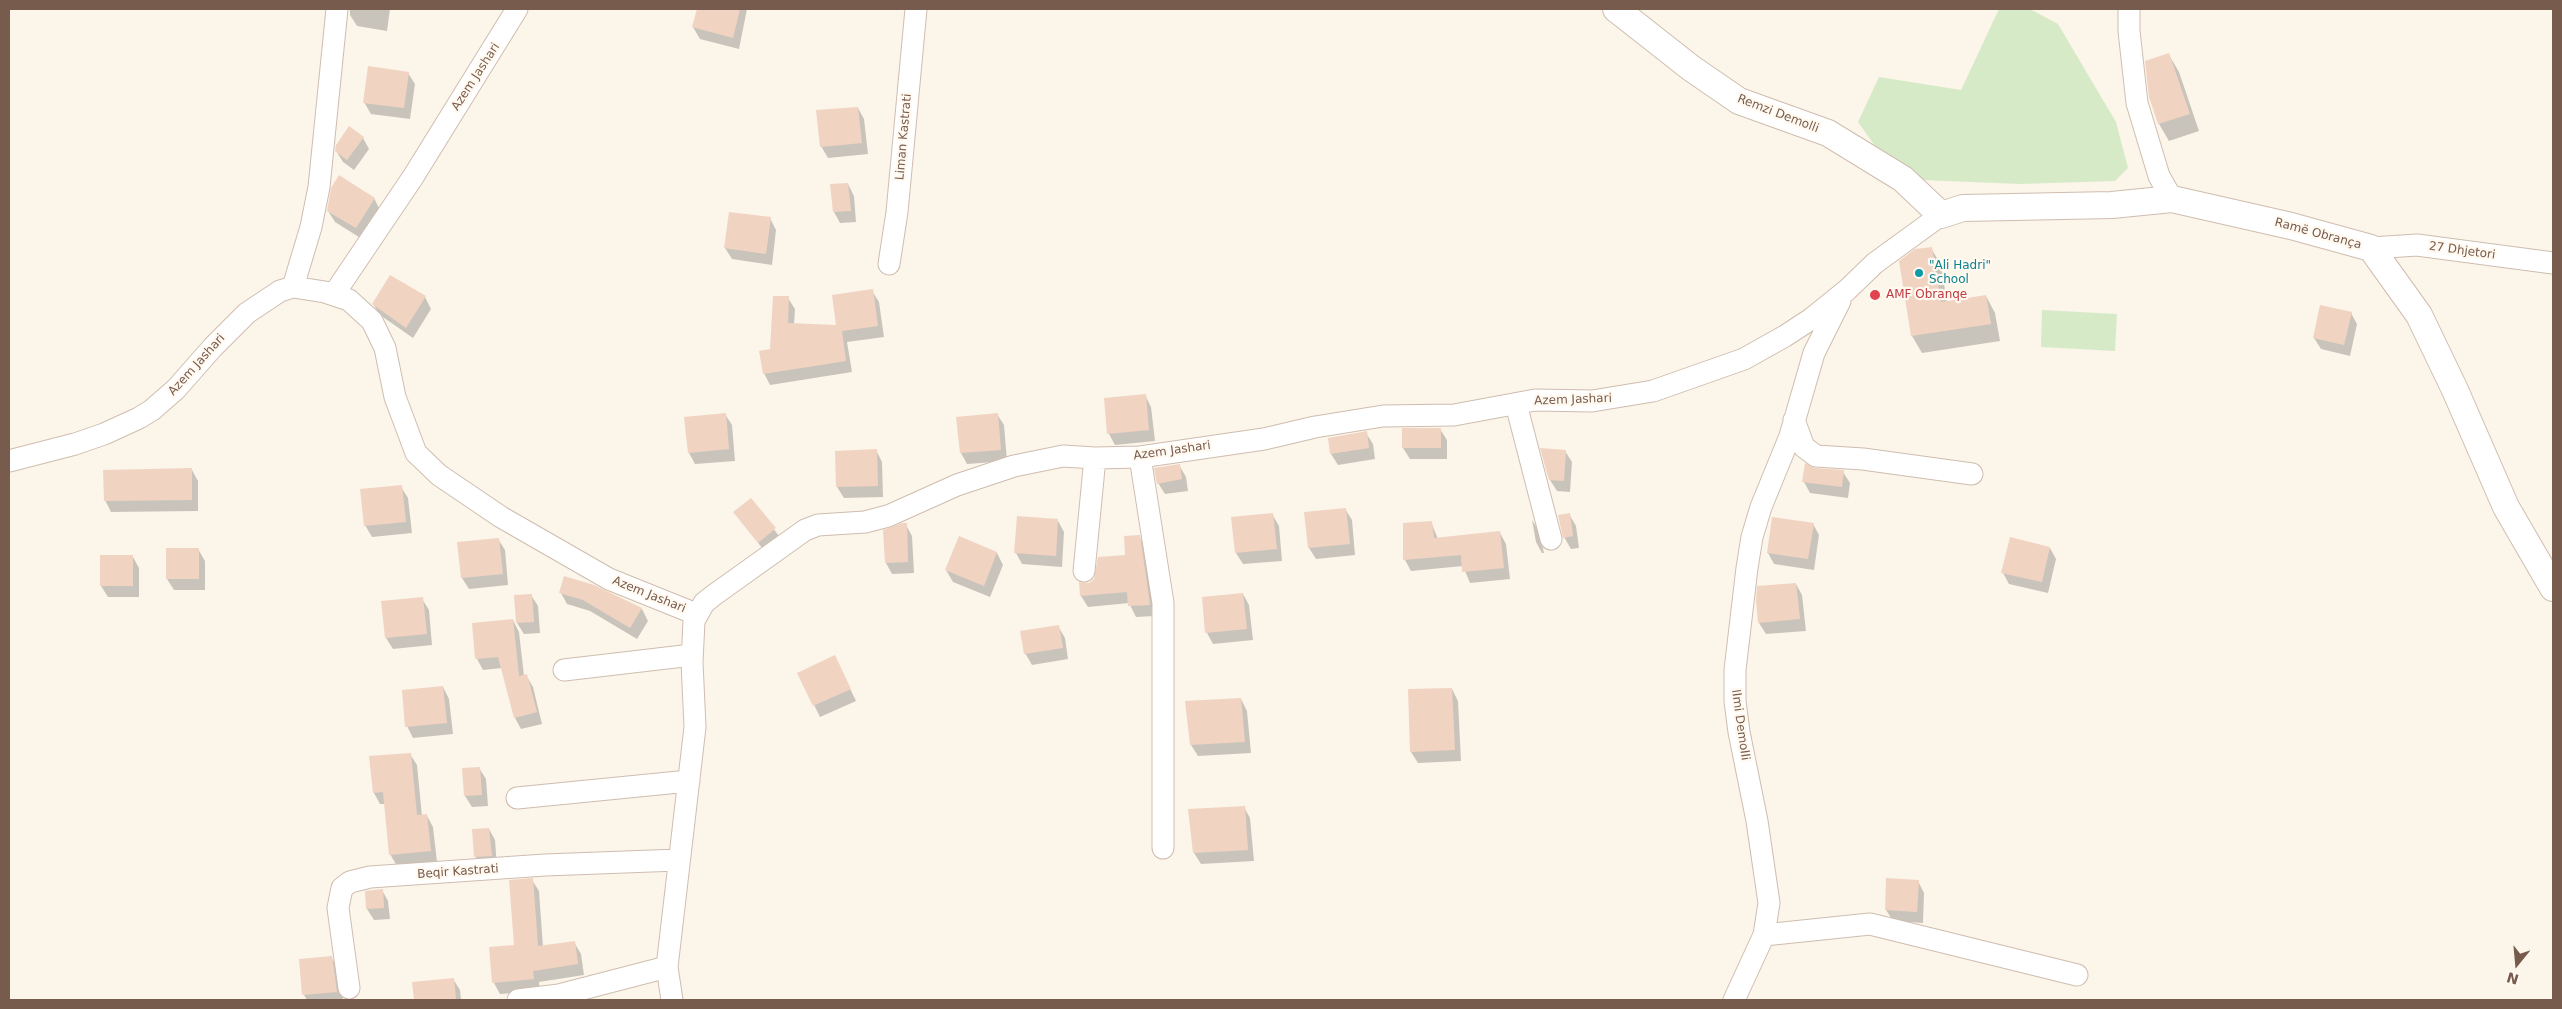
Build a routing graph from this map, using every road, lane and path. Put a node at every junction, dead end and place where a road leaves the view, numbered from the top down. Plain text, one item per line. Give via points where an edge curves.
1 (337, 9) edge
2 (517, 9) edge
3 (916, 9) edge
4 (1616, 9) edge
5 (2129, 9) edge
6 (2172, 199) junction
7 (1941, 215) junction
8 (2371, 248) junction
9 (2553, 263) edge
10 (889, 264) dead end
11 (293, 287) junction
12 (1847, 290) junction
13 (334, 294) junction
14 (1516, 404) junction
15 (1794, 420) junction
16 (1140, 457) junction
17 (1095, 458) junction
18 (9, 461) edge
19 (1972, 474) dead end
20 (1551, 539) dead end
21 (1084, 571) dead end
22 (2553, 588) edge
23 (696, 614) junction
24 (692, 655) junction
25 (564, 670) dead end
26 (689, 781) junction
27 (517, 798) dead end
28 (1162, 848) dead end
29 (678, 860) junction
30 (1764, 934) junction
31 (667, 967) junction
32 (2077, 975) dead end
33 (349, 988) dead end
34 (518, 1000) edge
35 (672, 1000) edge
36 (1734, 1000) edge

1 - 11 street via 319,187
2 - 13 street, Azem Jashari via 413,177
3 - 10 street, Liman Kastrati
4 - 7 street, Remzi Demolli via 1739,101 1828,133 1902,179
5 - 6 street via 2137,103 2159,176
6 - 7 street, Ramë Obrança via 2112,205 1963,208
6 - 8 street, Ramë Obrança
7 - 12 street, Azem Jashari via 1875,263
8 - 9 street, 27 Dhjetori via 2417,245
8 - 22 street, Ramë Obrança via 2419,315 2506,507
11 - 13 street, Azem Jashari
11 - 18 street, Azem Jashari via 247,312 176,389 152,410 104,434
12 - 14 street, Azem Jashari via 1785,336 1715,371 1623,397 1592,401 1535,400
12 - 15 street, Ilmi Demolli via 1814,354
13 - 23 street, Azem Jashari via 361,309 372,321 385,348 395,397 416,453 440,475 501,517 609,579
14 - 16 street, Azem Jashari via 1454,415 1383,416 1264,439
14 - 20 street
15 - 19 street via 1804,447 1816,456
15 - 30 street, Ilmi Demolli via 1752,537 1735,670 1739,732 1768,887
16 - 17 street, Azem Jashari
16 - 28 street via 1163,603
17 - 21 street
17 - 23 street, Azem Jashari via 1063,456 1014,466 958,484 888,516 805,530 714,594
23 - 24 street
24 - 25 street
24 - 26 street via 695,727
26 - 27 street
26 - 29 street
29 - 31 street
29 - 33 street, Beqir Kastrati via 545,865 370,877 350,882 342,888 338,908
30 - 32 street via 1870,924
30 - 36 street, Ilmi Demolli
31 - 34 street via 559,995
31 - 35 street

